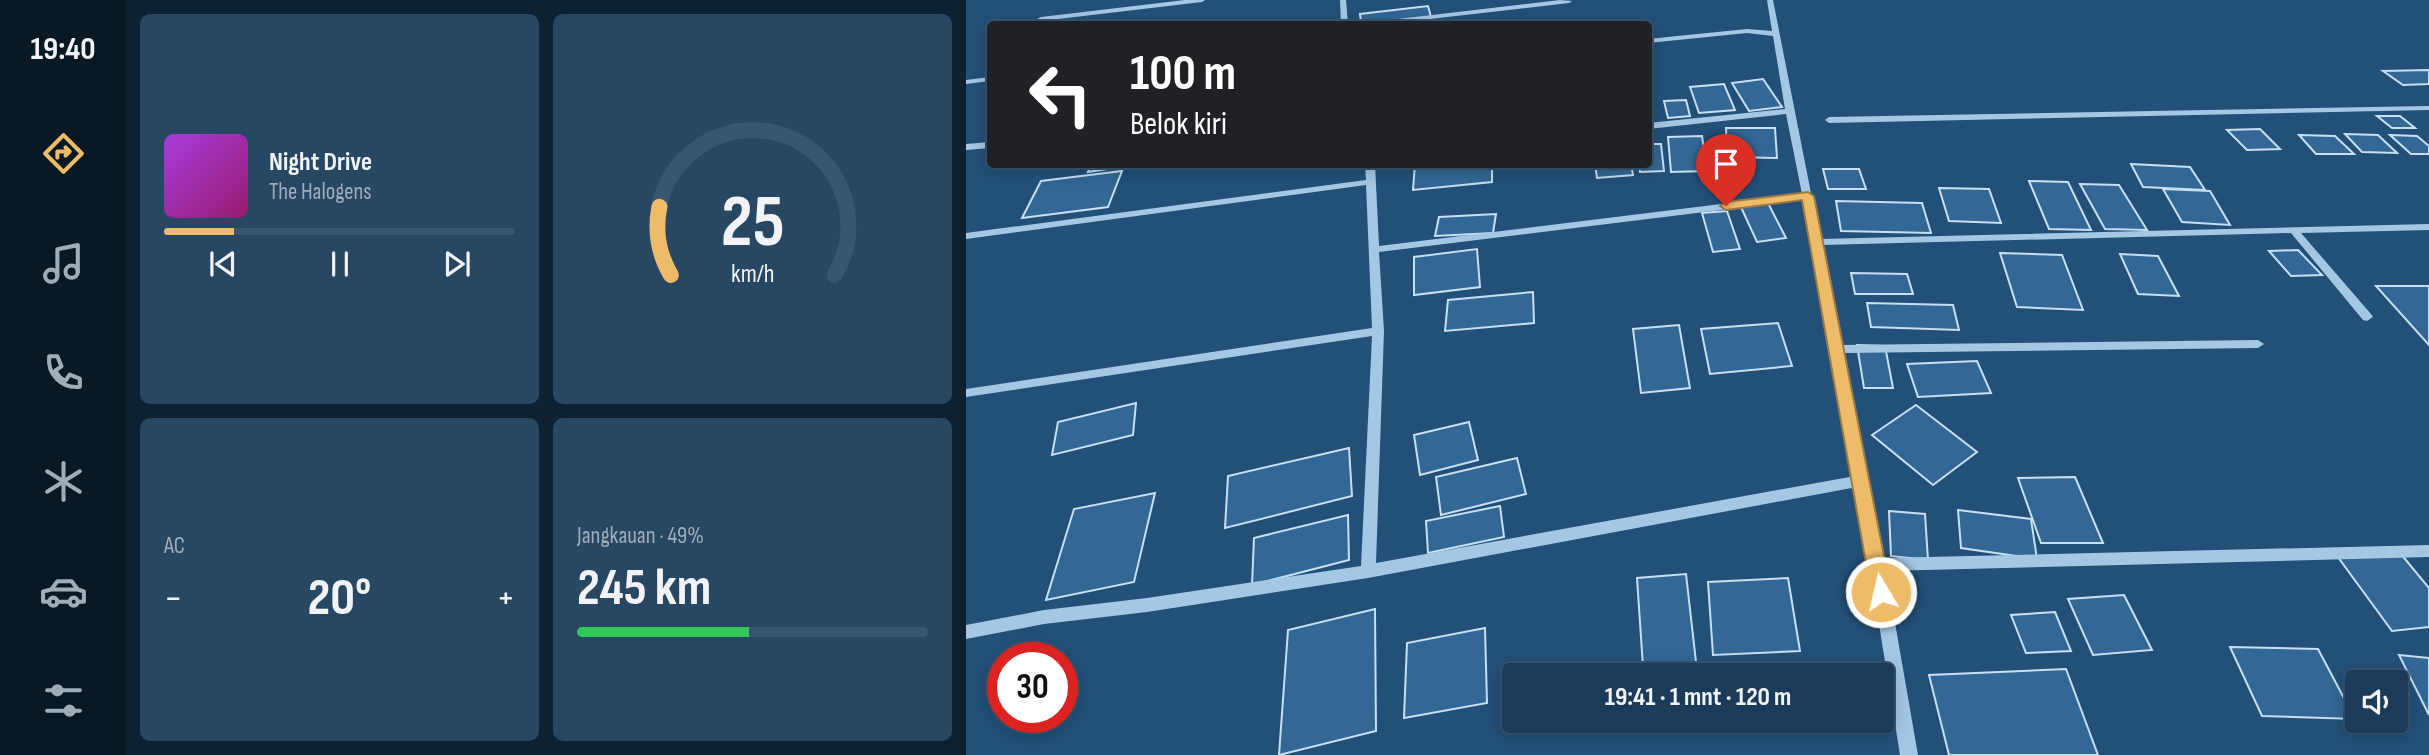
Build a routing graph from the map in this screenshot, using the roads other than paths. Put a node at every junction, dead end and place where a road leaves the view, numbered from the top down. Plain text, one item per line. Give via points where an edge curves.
1 (1202, 0) edge
2 (1343, 0) edge
3 (1349, 0) edge
4 (1770, 0) edge
5 (1569, 1) edge
6 (1041, 19) dead end
7 (1345, 21) edge
8 (1398, 21) edge
9 (1776, 34) junction
10 (1652, 41) edge
11 (987, 79) edge
12 (966, 82) edge
13 (2429, 108) edge
14 (1790, 111) junction
15 (1829, 120) dead end
16 (1652, 126) edge
17 (987, 145) edge
18 (966, 147) edge
19 (1370, 168) edge
20 (1370, 182) junction
21 (1808, 196) junction
22 (2429, 228) edge
23 (2294, 231) junction
24 (966, 236) edge
25 (1817, 242) junction
26 (1373, 250) junction
27 (2367, 317) dead end
28 (1378, 331) junction
29 (2258, 344) dead end
30 (1837, 349) junction
31 (966, 393) edge
32 (1863, 480) junction
33 (2429, 551) edge
34 (1877, 565) junction
35 (1368, 571) junction
36 (966, 632) edge
37 (1909, 755) edge

1 - 6 street
2 - 3 street
2 - 7 street
4 - 9 street
5 - 8 street
9 - 10 street via 1747,31
9 - 14 street
11 - 12 street
13 - 15 street
14 - 16 street
14 - 21 street
17 - 18 street
19 - 20 street
20 - 24 street
20 - 26 street
21 - 25 street
21 - 26 street
22 - 23 street
23 - 25 street
23 - 27 street
25 - 30 street
26 - 28 street
28 - 31 street
28 - 35 street
29 - 30 street
30 - 32 street
32 - 34 street
32 - 35 street
33 - 34 street
34 - 37 street
35 - 36 street

